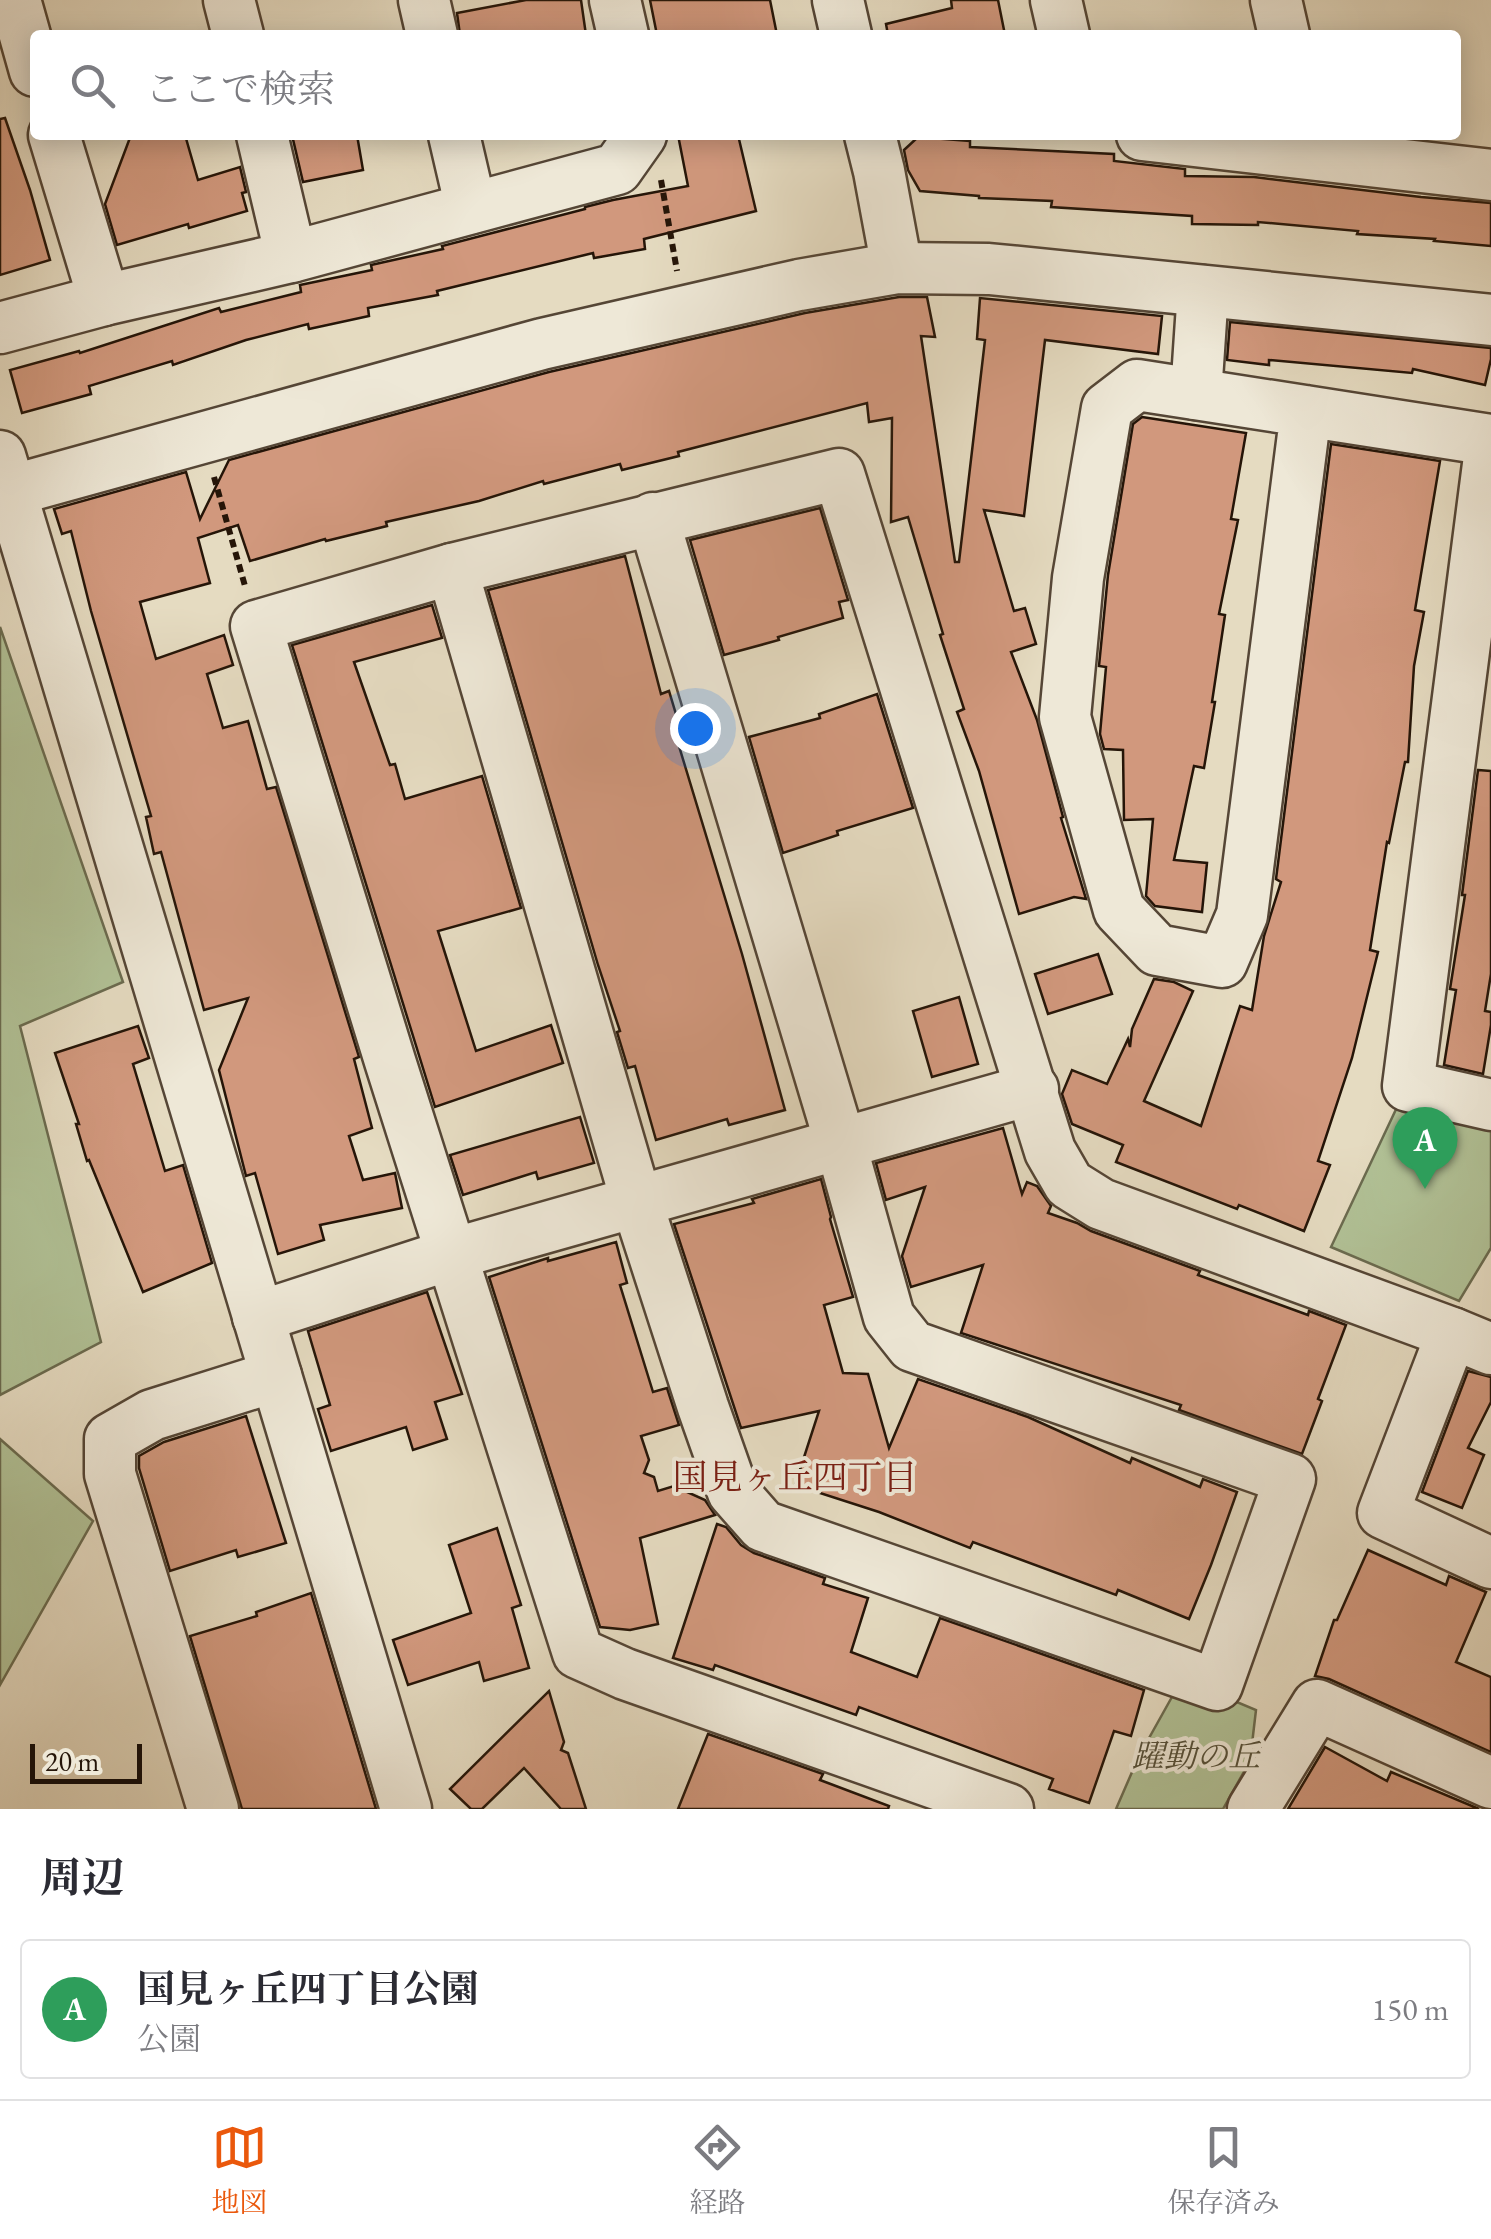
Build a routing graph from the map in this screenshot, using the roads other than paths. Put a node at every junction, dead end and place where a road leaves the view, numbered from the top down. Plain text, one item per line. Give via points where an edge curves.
1 (15, 0) edge
2 (229, 0) edge
3 (424, 0) edge
4 (615, 0) edge
5 (838, 0) edge
6 (1056, 0) edge
7 (1276, 0) edge
8 (237, 30) edge
9 (431, 30) edge
10 (622, 30) edge
11 (845, 30) edge
12 (1063, 30) edge
13 (1283, 30) edge
14 (30, 53) edge
15 (56, 140) edge
16 (263, 140) edge
17 (455, 140) edge
18 (637, 140) edge
19 (871, 140) edge
20 (1225, 140) edge
21 (1308, 145) edge
22 (1491, 175) edge
23 (471, 208) junction
24 (291, 258) junction
25 (896, 268) junction
26 (1204, 291) junction
27 (104, 300) junction
28 (1491, 320) edge
29 (0, 328) edge
30 (1196, 394) junction
31 (1306, 411) junction
32 (1491, 440) edge
33 (5, 474) edge
34 (653, 518) junction
35 (452, 570) junction
36 (1033, 1089) junction
37 (1491, 1105) edge
38 (841, 1144) junction
39 (636, 1202) junction
40 (452, 1254) junction
41 (258, 1317) junction
42 (1471, 1341) edge
43 (276, 1376) junction
44 (1491, 1563) edge
45 (1491, 1783) edge
46 (213, 1809) edge
47 (406, 1809) edge
48 (1008, 1809) edge
49 (1254, 1809) edge

1 - 14 street
2 - 8 street
3 - 9 street
4 - 10 street
5 - 11 street
6 - 12 street
7 - 13 street
15 - 27 street
16 - 24 street
17 - 23 street
18 - 23 street via 617,168
19 - 25 street
20 - 21 street
21 - 22 street
23 - 24 street
24 - 27 street
25 - 26 street via 989,269
25 - 33 street via 542,344 203,438
26 - 28 street
26 - 30 street
27 - 29 street
30 - 31 street
30 - 31 street via 1136,385 1107,408 1078,578 1064,717 1119,910 1158,950 1222,962 1242,915
31 - 32 street
32 - 37 street via 1408,1086
33 - 41 street
34 - 35 street
34 - 36 street via 839,474
34 - 38 street
35 - 39 street
35 - 40 street via 256,626
36 - 38 street
36 - 42 street via 1050,1151 1069,1184 1101,1204
38 - 39 street
38 - 39 street via 889,1317 912,1346 1290,1480 1217,1686 763,1526 733,1492
39 - 40 street
40 - 41 street
40 - 48 street via 578,1653
41 - 43 street
42 - 44 street via 1383,1513
43 - 46 street via 152,1415 110,1439 110,1474
43 - 47 street
45 - 49 street via 1318,1706

